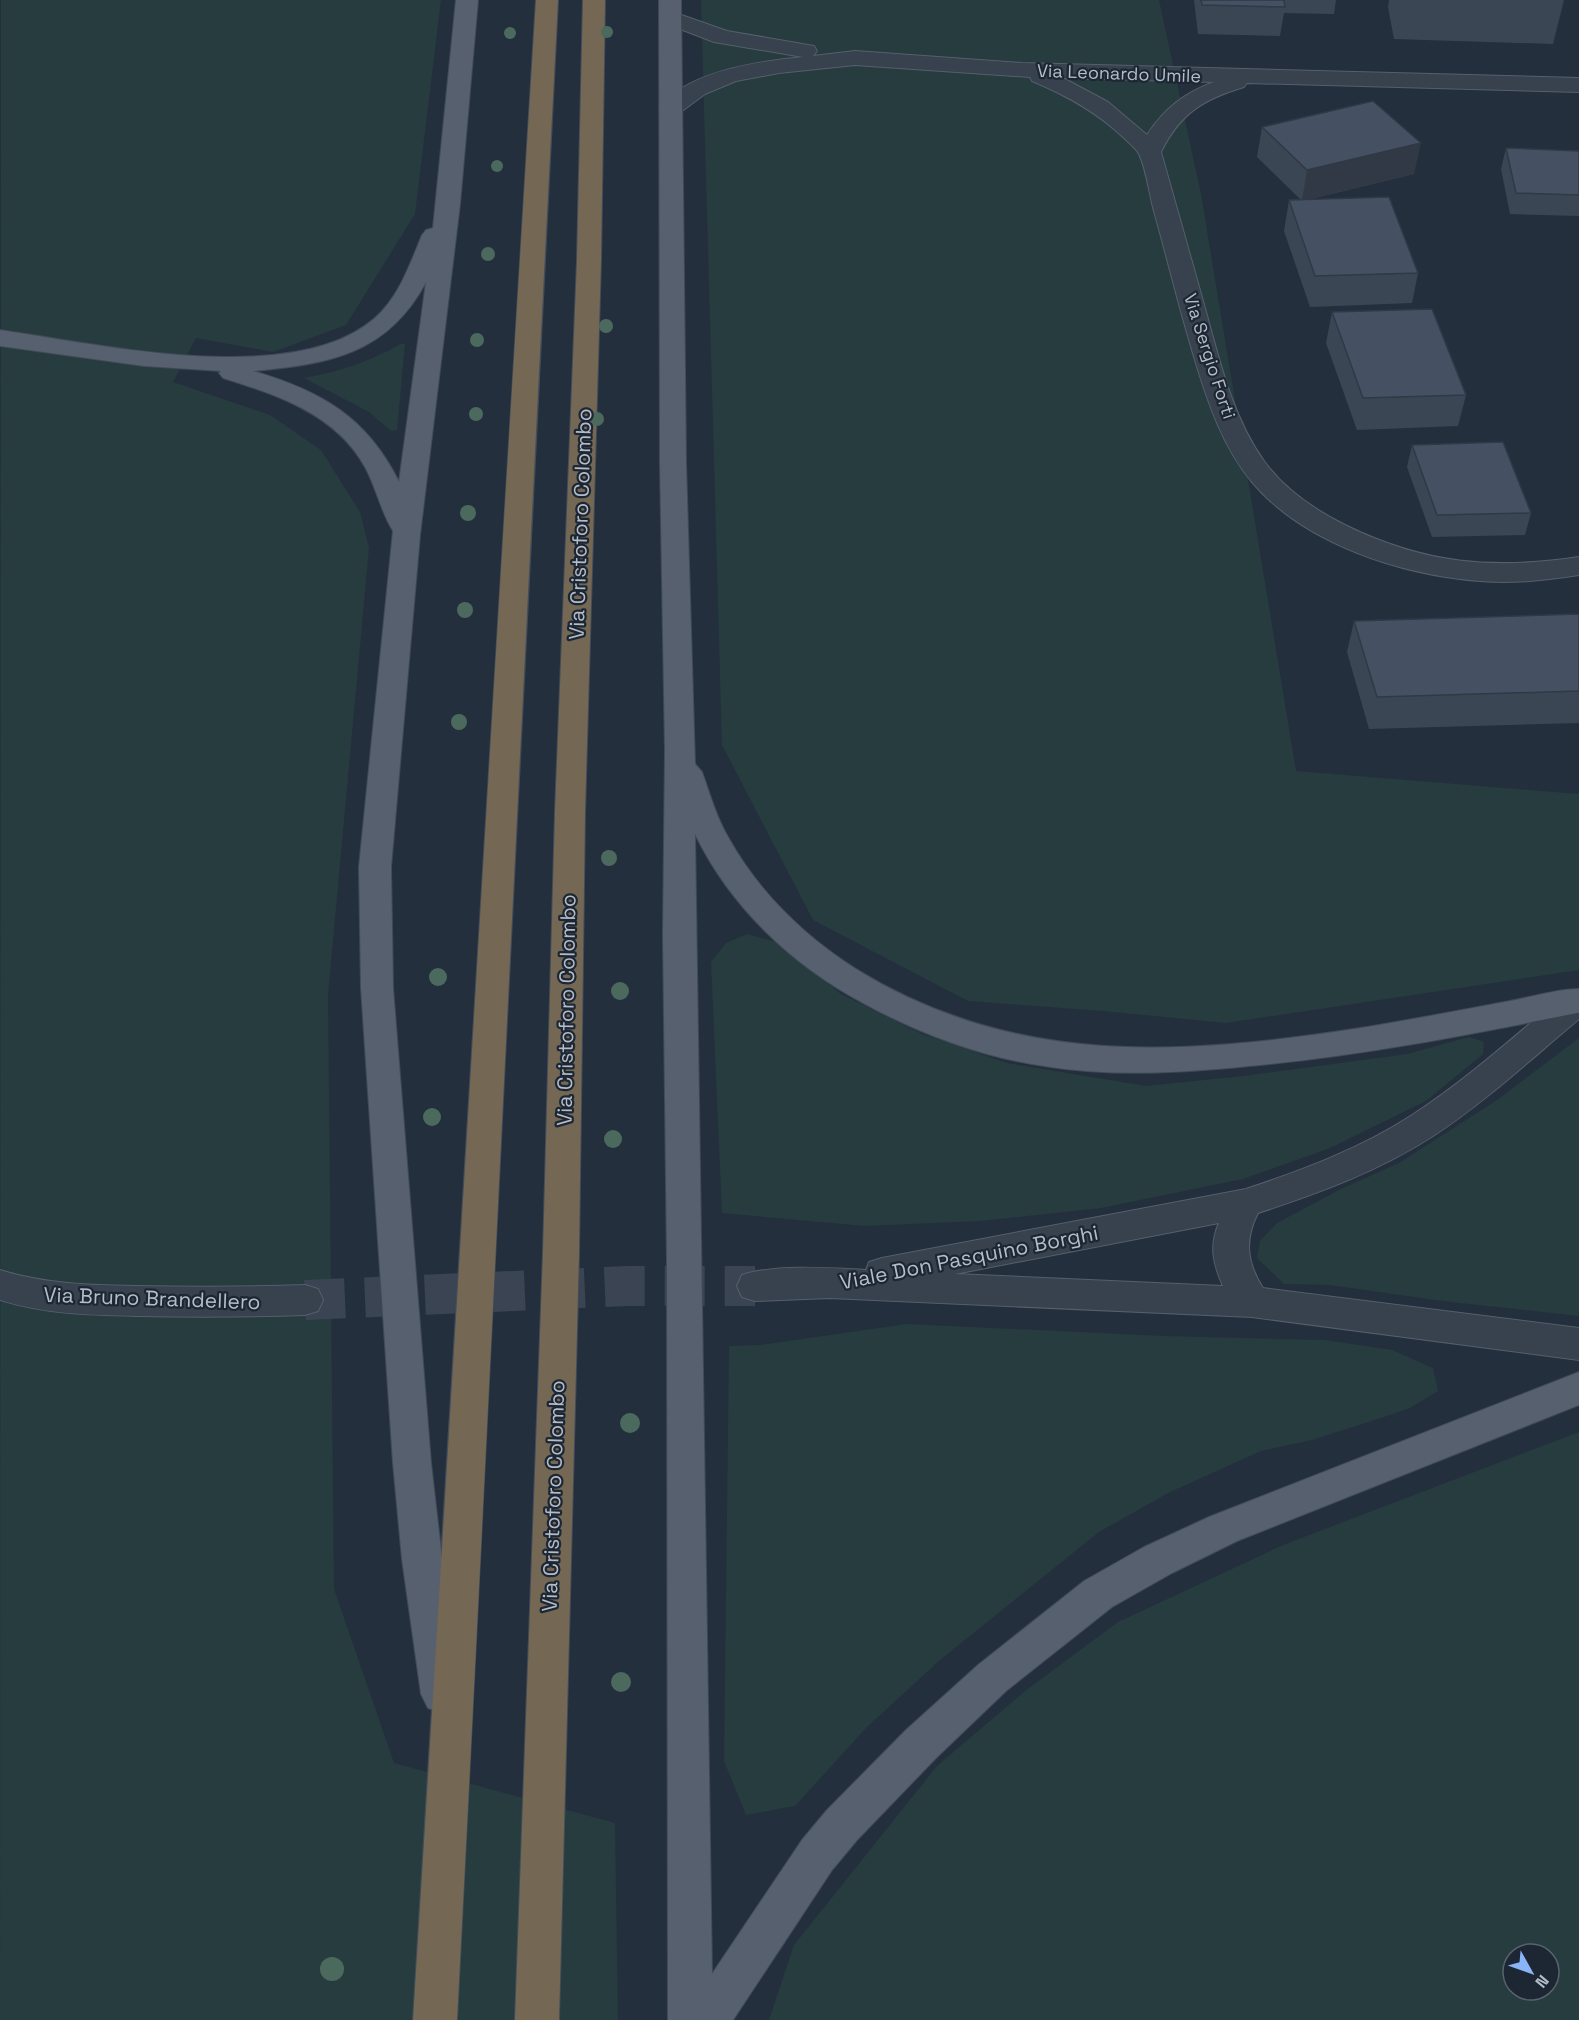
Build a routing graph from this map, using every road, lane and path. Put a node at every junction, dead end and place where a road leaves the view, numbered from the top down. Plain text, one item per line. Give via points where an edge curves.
1 (467, 0) edge
2 (547, 0) edge
3 (594, 0) edge
4 (670, 9) edge
5 (855, 58) junction
6 (1022, 69) junction
7 (1261, 77) junction
8 (1579, 85) edge
9 (670, 109) junction
10 (1150, 152) junction
11 (448, 204) junction
12 (0, 330) edge
13 (0, 338) edge
14 (27, 341) junction
15 (0, 344) edge
16 (192, 363) junction
17 (406, 535) junction
18 (1579, 566) edge
19 (680, 751) junction
20 (1578, 1001) edge
21 (1246, 1203) junction
22 (830, 1283) junction
23 (0, 1285) edge
24 (755, 1286) tunnel mouth
25 (305, 1300) tunnel mouth
26 (1252, 1302) junction
27 (1579, 1344) edge
28 (1579, 1388) edge
29 (451, 1749) junction
30 (435, 2020) edge
31 (537, 2020) edge
32 (690, 2020) edge
33 (707, 2020) edge

1 - 11 main road
2 - 29 highway
3 - 31 highway, Via Cristoforo Colombo
4 - 5 street via 722,37
4 - 9 main road
5 - 6 street, Via Leonardo Umile
5 - 9 street, Via Leonardo Umile via 730,75 697,89
6 - 7 street, Via Leonardo Umile
6 - 10 street, Via Sergio Forti via 1093,101 1124,124
7 - 8 street, Via Leonardo Umile
7 - 10 street via 1227,85 1187,103 1164,125
9 - 19 main road
10 - 18 street, Via Sergio Forti via 1215,385 1245,453 1279,495 1321,524 1362,545 1416,564 1488,574
11 - 16 main road via 404,300 370,333 344,346 288,361
11 - 17 main road
12 - 14 main road
13 - 14 main road
14 - 15 main road
14 - 16 main road
16 - 17 main road via 295,393 351,429 380,466
17 - 29 main road via 375,867 378,988 412,1463 422,1559
19 - 20 main road via 712,837 783,931 855,984 902,1009 977,1038 1026,1050 1090,1058 1199,1058 1348,1043
19 - 32 main road
20 - 21 street, Viale Don Pasquino Borghi via 1453,1105 1401,1140 1339,1170
21 - 22 street, Viale Don Pasquino Borghi
21 - 26 street via 1237,1218 1228,1250 1232,1267
22 - 24 street
22 - 26 street, Viale Don Pasquino Borghi
23 - 25 street, Via Bruno Brandellero via 36,1295 80,1300
26 - 27 street, Viale Don Pasquino Borghi
28 - 33 main road via 1214,1533 1098,1594 992,1678 842,1825 817,1855
29 - 30 highway

